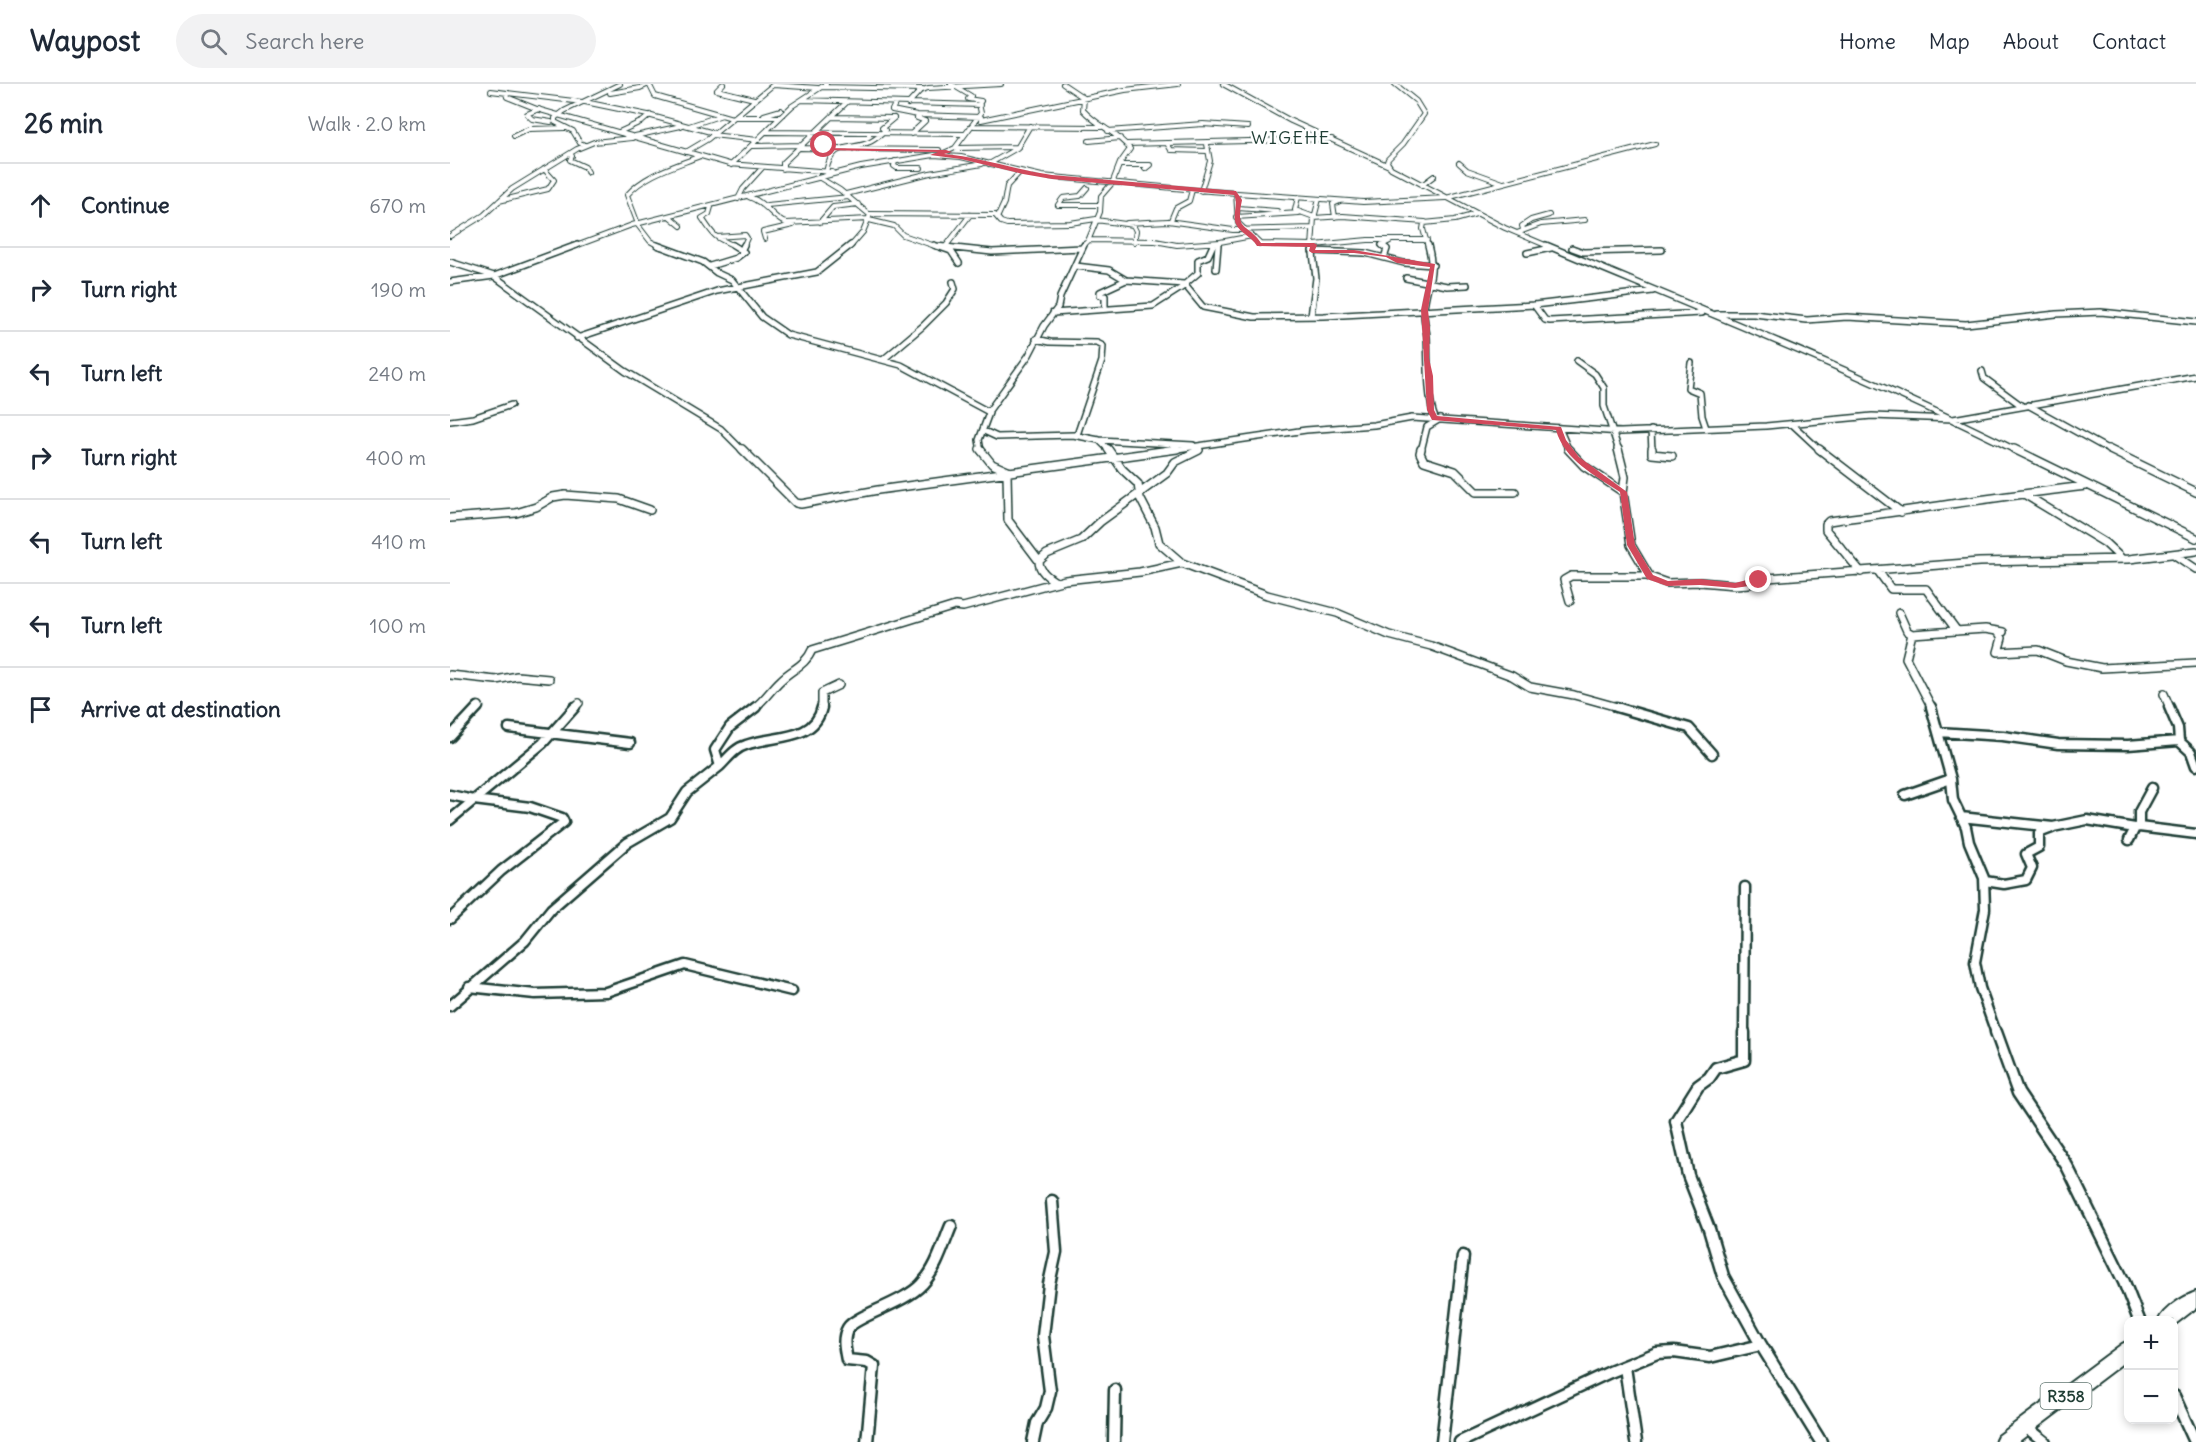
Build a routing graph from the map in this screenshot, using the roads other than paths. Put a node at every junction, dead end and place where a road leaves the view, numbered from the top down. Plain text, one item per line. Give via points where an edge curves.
1 (620, 84) edge
2 (649, 84) edge
3 (723, 84) edge
4 (773, 84) edge
5 (1002, 84) edge
6 (1062, 84) edge
7 (1178, 84) edge
8 (1223, 84) edge
9 (1395, 84) edge
10 (787, 85) edge
11 (953, 85) edge
12 (995, 85) edge
13 (822, 86) edge
14 (848, 88) junction
15 (922, 89) junction
16 (491, 91) dead end
17 (506, 93) junction
18 (604, 93) junction
19 (1084, 98) junction
20 (754, 99) junction
21 (802, 100) junction
22 (834, 101) junction
23 (584, 102) junction
24 (847, 102) junction
25 (895, 104) junction
26 (908, 104) junction
27 (980, 105) junction
28 (539, 109) junction
29 (781, 110) dead end
30 (902, 112) junction
31 (560, 114) junction
32 (723, 114) junction
33 (650, 116) junction
34 (917, 116) junction
35 (733, 117) junction
36 (754, 117) junction
37 (780, 117) junction
38 (832, 117) junction
39 (980, 119) junction
40 (550, 122) dead end
41 (993, 125) junction
42 (687, 126) junction
43 (974, 126) junction
44 (1030, 126) junction
45 (1248, 127) dead end
46 (567, 128) junction
47 (1104, 128) junction
48 (1108, 130) junction
49 (619, 132) junction
50 (766, 132) junction
51 (817, 133) junction
52 (884, 133) junction
53 (909, 133) junction
54 (713, 134) junction
55 (965, 134) junction
56 (514, 136) dead end
57 (638, 137) junction
58 (1120, 138) junction
59 (1332, 139) junction
60 (758, 140) junction
61 (1089, 141) dead end
62 (1127, 144) junction
63 (1207, 144) junction
64 (1655, 144) dead end
65 (585, 145) junction
66 (824, 145) dead end
67 (1168, 145) junction
68 (752, 146) junction
69 (802, 146) junction
70 (1018, 147) junction
71 (957, 148) junction
72 (820, 149) junction
73 (840, 149) junction
74 (1207, 151) junction
75 (686, 152) junction
76 (949, 152) junction
77 (795, 153) junction
78 (811, 153) dead end
79 (570, 154) junction
80 (933, 155) junction
81 (700, 156) junction
82 (923, 156) junction
83 (895, 161) junction
84 (1460, 163) dead end
85 (988, 164) junction
86 (732, 165) junction
87 (1120, 165) junction
88 (1389, 166) junction
89 (762, 168) junction
90 (784, 168) junction
91 (921, 168) junction
92 (544, 169) junction
93 (1146, 169) dead end
94 (588, 172) dead end
95 (826, 172) junction
96 (840, 172) junction
97 (1020, 172) junction
98 (920, 175) junction
99 (1434, 176) dead end
100 (820, 178) junction
101 (1114, 181) junction
102 (1507, 183) junction
103 (1422, 185) junction
104 (1087, 188) dead end
105 (1192, 190) junction
106 (1201, 191) junction
107 (1236, 193) junction
108 (847, 195) junction
109 (748, 196) junction
110 (1298, 197) junction
111 (838, 198) junction
112 (1446, 198) junction
113 (738, 199) junction
114 (1319, 199) junction
115 (1342, 200) junction
116 (499, 201) junction
117 (858, 204) junction
118 (767, 205) junction
119 (1100, 205) junction
120 (838, 206) junction
121 (711, 207) junction
122 (1238, 208) junction
123 (904, 213) junction
124 (1298, 213) junction
125 (1476, 214) junction
126 (970, 215) junction
127 (1548, 215) dead end
128 (669, 216) junction
129 (998, 216) junction
130 (1049, 216) dead end
131 (1236, 217) junction
132 (1335, 217) junction
133 (869, 218) junction
134 (1314, 218) junction
135 (1096, 220) junction
136 (1171, 220) junction
137 (1585, 220) dead end
138 (820, 222) junction
139 (1425, 222) junction
140 (797, 223) junction
141 (1048, 223) junction
142 (1127, 223) junction
143 (638, 224) junction
144 (890, 224) junction
145 (681, 226) dead end
146 (1313, 228) junction
147 (1243, 229) junction
148 (1523, 229) junction
149 (1517, 233) junction
150 (450, 236) edge
151 (1252, 236) junction
152 (715, 237) junction
153 (765, 239) dead end
154 (1088, 240) junction
155 (1390, 240) junction
156 (1427, 240) junction
157 (1134, 242) junction
158 (1216, 243) junction
159 (1314, 245) junction
160 (936, 246) junction
161 (946, 246) junction
162 (1082, 248) junction
163 (742, 249) junction
164 (1554, 249) junction
165 (1662, 250) dead end
166 (1312, 251) junction
167 (1527, 253) dead end
168 (1385, 255) junction
169 (450, 262) edge
170 (959, 263) dead end
171 (1433, 265) junction
172 (710, 266) junction
173 (1076, 266) junction
174 (1216, 269) dead end
175 (494, 276) junction
176 (1406, 278) dead end
177 (1126, 280) junction
178 (450, 282) edge
179 (953, 282) dead end
180 (1428, 283) junction
181 (1186, 284) junction
182 (737, 285) junction
183 (1467, 285) dead end
184 (1654, 290) junction
185 (1534, 305) junction
186 (1105, 309) junction
187 (1424, 310) junction
188 (1053, 313) junction
189 (1710, 313) junction
190 (1311, 316) junction
191 (2196, 322) edge
192 (577, 338) junction
193 (1036, 339) junction
194 (884, 359) junction
195 (1577, 361) dead end
196 (1691, 363) dead end
197 (1982, 371) dead end
198 (2196, 376) edge
199 (511, 405) dead end
200 (2025, 405) junction
201 (988, 412) junction
202 (1437, 419) junction
203 (1953, 419) junction
204 (450, 421) edge
205 (1792, 424) junction
206 (1559, 428) junction
207 (1706, 428) junction
208 (1651, 430) junction
209 (984, 431) junction
210 (1614, 431) junction
211 (1077, 435) junction
212 (1098, 440) junction
213 (1206, 446) junction
214 (1672, 456) dead end
215 (1114, 457) junction
216 (1009, 472) junction
217 (2087, 485) junction
218 (1515, 492) dead end
219 (1623, 492) junction
220 (2196, 492) edge
221 (1140, 493) junction
222 (2023, 493) junction
223 (650, 510) dead end
224 (1901, 512) junction
225 (450, 518) edge
226 (2196, 538) edge
227 (2196, 551) edge
228 (2175, 555) junction
229 (2122, 559) junction
230 (1040, 561) junction
231 (1182, 564) junction
232 (2196, 569) edge
233 (1878, 571) junction
234 (1862, 572) junction
235 (1650, 577) junction
236 (1056, 582) junction
237 (1570, 601) dead end
238 (1899, 613) dead end
239 (1957, 631) junction
240 (1912, 634) junction
241 (2196, 663) edge
242 (450, 675) edge
243 (549, 679) dead end
244 (839, 685) dead end
245 (2164, 694) dead end
246 (579, 703) dead end
247 (479, 706) dead end
248 (509, 728) dead end
249 (550, 732) junction
250 (1938, 732) junction
251 (450, 737) edge
252 (2179, 741) junction
253 (630, 743) dead end
254 (1712, 754) dead end
255 (2196, 765) edge
256 (720, 766) junction
257 (1951, 779) junction
258 (2152, 788) dead end
259 (450, 795) edge
260 (1905, 795) dead end
261 (474, 800) junction
262 (1961, 818) junction
263 (450, 820) edge
264 (2053, 827) junction
265 (2137, 827) junction
266 (2196, 834) edge
267 (2129, 840) dead end
268 (1985, 881) junction
269 (1745, 886) dead end
270 (450, 919) edge
271 (469, 987) junction
272 (792, 991) dead end
273 (450, 1006) edge
274 (1052, 1201) dead end
275 (951, 1226) dead end
276 (1463, 1256) dead end
277 (2196, 1299) edge
278 (2137, 1316) edge
279 (2173, 1316) edge
280 (1761, 1344) junction
281 (2124, 1352) edge
282 (1625, 1366) junction
283 (1115, 1389) dead end
284 (2178, 1405) edge
285 (2025, 1426) junction
286 (867, 1442) edge
287 (1033, 1442) edge
288 (1114, 1442) edge
289 (1442, 1442) edge
290 (1460, 1442) edge
291 (1636, 1442) edge
292 (1821, 1442) edge
293 (2004, 1442) edge
294 (2045, 1442) edge
295 (2195, 1442) edge

1 - 18 street
2 - 18 street
2 - 32 street via 655,96
3 - 20 street via 717,90
4 - 10 street
4 - 20 street
5 - 12 street
6 - 19 street
7 - 19 street
8 - 59 street
9 - 88 street via 1416,101 1424,114 1388,159
10 - 13 street
11 - 12 street
11 - 15 street
11 - 27 street via 971,96 968,99 981,101
13 - 14 street
13 - 21 street
14 - 15 street
14 - 22 street
15 - 26 street
16 - 17 street
17 - 23 street
17 - 28 street via 513,100
18 - 23 street
19 - 39 street
19 - 47 street via 1083,110
20 - 35 street
21 - 22 street
21 - 37 street
22 - 24 street
23 - 31 street
23 - 33 street
24 - 25 street
24 - 38 street
25 - 26 street
25 - 30 street via 892,110
26 - 27 street
26 - 30 street
27 - 39 street
28 - 31 street
28 - 40 street via 527,114 532,119
29 - 36 street
30 - 34 street
31 - 46 street via 555,122
31 - 49 street
32 - 35 street
32 - 42 street
33 - 42 street
33 - 49 street
34 - 39 street
34 - 53 street via 925,121
35 - 36 street
35 - 54 street
36 - 37 street
37 - 50 street
38 - 51 street
38 - 52 street via 894,118 882,128
39 - 41 street
39 - 43 street
41 - 43 street
41 - 44 street
42 - 54 street
42 - 57 street
43 - 55 street
44 - 47 street
44 - 70 street
45 - 48 street via 1203,124
46 - 56 street via 529,129
46 - 65 street
47 - 48 street
48 - 58 street
49 - 57 street
50 - 51 street
50 - 60 street
51 - 52 street
51 - 69 street
52 - 53 street
52 - 73 street via 867,143
53 - 55 street
54 - 60 street
54 - 75 street
55 - 71 street
57 - 65 street
57 - 75 street
58 - 61 street
58 - 62 street
59 - 63 street
59 - 88 street
60 - 68 street
62 - 67 street
62 - 87 street via 1130,151
63 - 67 street
63 - 74 street
64 - 102 street
65 - 79 street
66 - 72 street
67 - 74 street via 1171,150
68 - 69 street
68 - 86 street
69 - 72 street
69 - 77 street
70 - 71 street
70 - 85 street
71 - 76 street
72 - 73 street
73 - 76 street
73 - 95 street via 828,162
74 - 106 street via 1209,168
75 - 81 street
76 - 80 street
77 - 78 street
77 - 90 street
79 - 92 street
79 - 94 street via 570,160
80 - 82 street
80 - 85 street
81 - 86 street
81 - 143 street via 630,189 627,195
82 - 83 street
82 - 91 street
83 - 91 street via 897,168
83 - 96 street
84 - 102 street via 1467,170
85 - 97 street
85 - 98 street
86 - 89 street
87 - 93 street via 1150,165
87 - 101 street
88 - 103 street
89 - 90 street
89 - 113 street
90 - 95 street
90 - 100 street
91 - 98 street
92 - 116 street
92 - 116 street via 554,180 548,189
95 - 96 street
96 - 100 street
97 - 101 street
97 - 129 street via 1007,186
98 - 108 street
99 - 103 street
100 - 108 street
100 - 109 street
101 - 105 street
101 - 119 street via 1101,196
102 - 112 street
103 - 112 street
104 - 119 street via 1080,196 1063,198 1058,205
105 - 106 street
105 - 136 street via 1189,201 1176,208
106 - 107 street
107 - 110 street
107 - 122 street
108 - 111 street
108 - 117 street
109 - 113 street
109 - 118 street
110 - 114 street
110 - 124 street
111 - 118 street
111 - 120 street
112 - 115 street
112 - 125 street
113 - 121 street
114 - 115 street
114 - 134 street
115 - 132 street via 1333,204
116 - 150 street
117 - 120 street
117 - 133 street
118 - 140 street via 781,222
119 - 135 street
120 - 138 street via 831,208
121 - 128 street
121 - 152 street via 702,218
122 - 124 street
122 - 131 street
123 - 126 street
123 - 133 street
123 - 144 street
124 - 131 street
124 - 134 street
125 - 139 street
125 - 149 street
126 - 129 street
126 - 161 street
127 - 148 street via 1531,220
128 - 143 street
128 - 145 street
129 - 141 street via 1004,224
130 - 141 street
131 - 147 street
132 - 134 street
132 - 139 street
133 - 138 street
133 - 144 street
133 - 182 street via 849,248 817,273
134 - 146 street
135 - 141 street
135 - 142 street
135 - 154 street
136 - 142 street
136 - 147 street via 1210,228
137 - 148 street
138 - 140 street
139 - 156 street
140 - 153 street via 763,232
142 - 157 street via 1136,228
143 - 172 street via 656,245
143 - 175 street
144 - 160 street via 903,236
146 - 147 street
146 - 159 street
147 - 151 street
148 - 149 street
149 - 164 street
151 - 158 street
151 - 159 street via 1261,245
152 - 163 street
152 - 163 street via 745,235
154 - 157 street
154 - 162 street
155 - 156 street
155 - 159 street
155 - 168 street via 1382,245 1387,249
156 - 171 street
157 - 158 street
158 - 174 street
158 - 181 street via 1208,256 1198,260 1198,273
159 - 166 street
160 - 161 street
160 - 170 street via 951,251
161 - 162 street via 992,252
162 - 173 street
163 - 172 street via 744,252 736,258
164 - 165 street
164 - 167 street
164 - 184 street
166 - 168 street
166 - 190 street via 1316,278
168 - 171 street via 1395,261
169 - 175 street
171 - 180 street
172 - 182 street
173 - 177 street via 1109,270
173 - 188 street
175 - 178 street
175 - 192 street
176 - 180 street
177 - 181 street
177 - 186 street via 1100,292 1105,296
179 - 194 street via 955,289 946,303
180 - 183 street
180 - 187 street
181 - 186 street via 1147,307
181 - 190 street via 1205,308 1254,317
182 - 192 street
182 - 194 street via 762,317 788,335
184 - 185 street
184 - 189 street
185 - 187 street
185 - 189 street via 1545,320 1551,321
186 - 188 street
187 - 190 street
187 - 202 street via 1431,410
188 - 193 street
189 - 191 street via 1815,321 1846,317 1966,324 2101,312
189 - 203 street
192 - 216 street via 721,429 798,504
193 - 201 street
193 - 211 street via 1103,346 1102,361
194 - 201 street
195 - 210 street via 1592,370 1602,384 1604,406
196 - 207 street via 1688,388 1700,393
197 - 200 street via 1983,377
198 - 200 street
199 - 204 street via 474,418
200 - 203 street
200 - 220 street
201 - 209 street
202 - 206 street
202 - 213 street via 1412,418 1306,430
202 - 218 street via 1427,427 1420,453 1424,461 1455,471 1476,492
203 - 205 street via 1872,416
203 - 217 street
205 - 207 street
205 - 224 street via 1813,445
206 - 210 street
206 - 219 street via 1562,441 1576,458
207 - 208 street
208 - 210 street
208 - 214 street via 1652,454
209 - 211 street via 997,437
209 - 216 street via 978,444 982,455
210 - 219 street via 1624,477
211 - 212 street
212 - 213 street
212 - 215 street
213 - 215 street
213 - 221 street via 1175,462
215 - 216 street
215 - 221 street via 1138,484
216 - 230 street via 1009,520
217 - 222 street
217 - 226 street
219 - 235 street via 1631,545
221 - 230 street via 1081,540
221 - 231 street via 1159,543
222 - 224 street
222 - 229 street via 2110,546
223 - 225 street via 622,498 555,496 536,507 494,517
224 - 234 street via 1826,524 1826,530
227 - 228 street
228 - 229 street
228 - 232 street
229 - 233 street via 1979,562
230 - 236 street via 1041,570
231 - 236 street
231 - 254 street via 1431,646 1512,676 1530,687 1574,695 1689,728
233 - 234 street
233 - 239 street via 1891,589 1926,589
234 - 235 street via 1768,578 1735,585 1667,583
235 - 237 street via 1566,577
236 - 256 street via 952,607 812,650 808,660 780,680 765,700 730,727 715,750
238 - 240 street
239 - 240 street
239 - 241 street via 2003,632 1999,633 2002,638 1998,652 2038,650 2089,667
240 - 250 street via 1906,658 1930,705
242 - 243 street via 496,680 517,676
244 - 256 street via 822,693 824,703 818,720 802,732 744,745
245 - 252 street
246 - 249 street
247 - 251 street
248 - 249 street
249 - 253 street
249 - 261 street via 543,743
250 - 252 street via 2058,744
250 - 257 street
252 - 255 street via 2191,752
256 - 271 street via 687,792 670,818 627,843 551,909 525,941
257 - 260 street
257 - 262 street via 1953,800
258 - 265 street via 2135,818
259 - 261 street
261 - 263 street
261 - 270 street via 530,807 564,822 501,871
262 - 264 street
262 - 268 street
264 - 265 street via 2087,820
264 - 268 street via 2039,833 2039,847 2026,854 2032,868 2026,880 2004,884
265 - 266 street
265 - 267 street
268 - 278 street via 1985,909 1975,962 1980,988 2015,1086 2067,1166
269 - 280 street via 1744,1060 1716,1068 1698,1086 1676,1124 1688,1174 1719,1265
271 - 272 street via 535,994 606,992 685,965
271 - 273 street
274 - 287 street via 1056,1252 1043,1336 1050,1391
275 - 286 street via 920,1286 847,1329 843,1344 848,1360 874,1366
276 - 289 street
277 - 279 main road
280 - 282 street via 1710,1357 1662,1352
280 - 292 street
281 - 285 main road, R358
282 - 290 street
282 - 291 street
283 - 288 street
284 - 295 street
285 - 293 main road, R358
285 - 294 street

